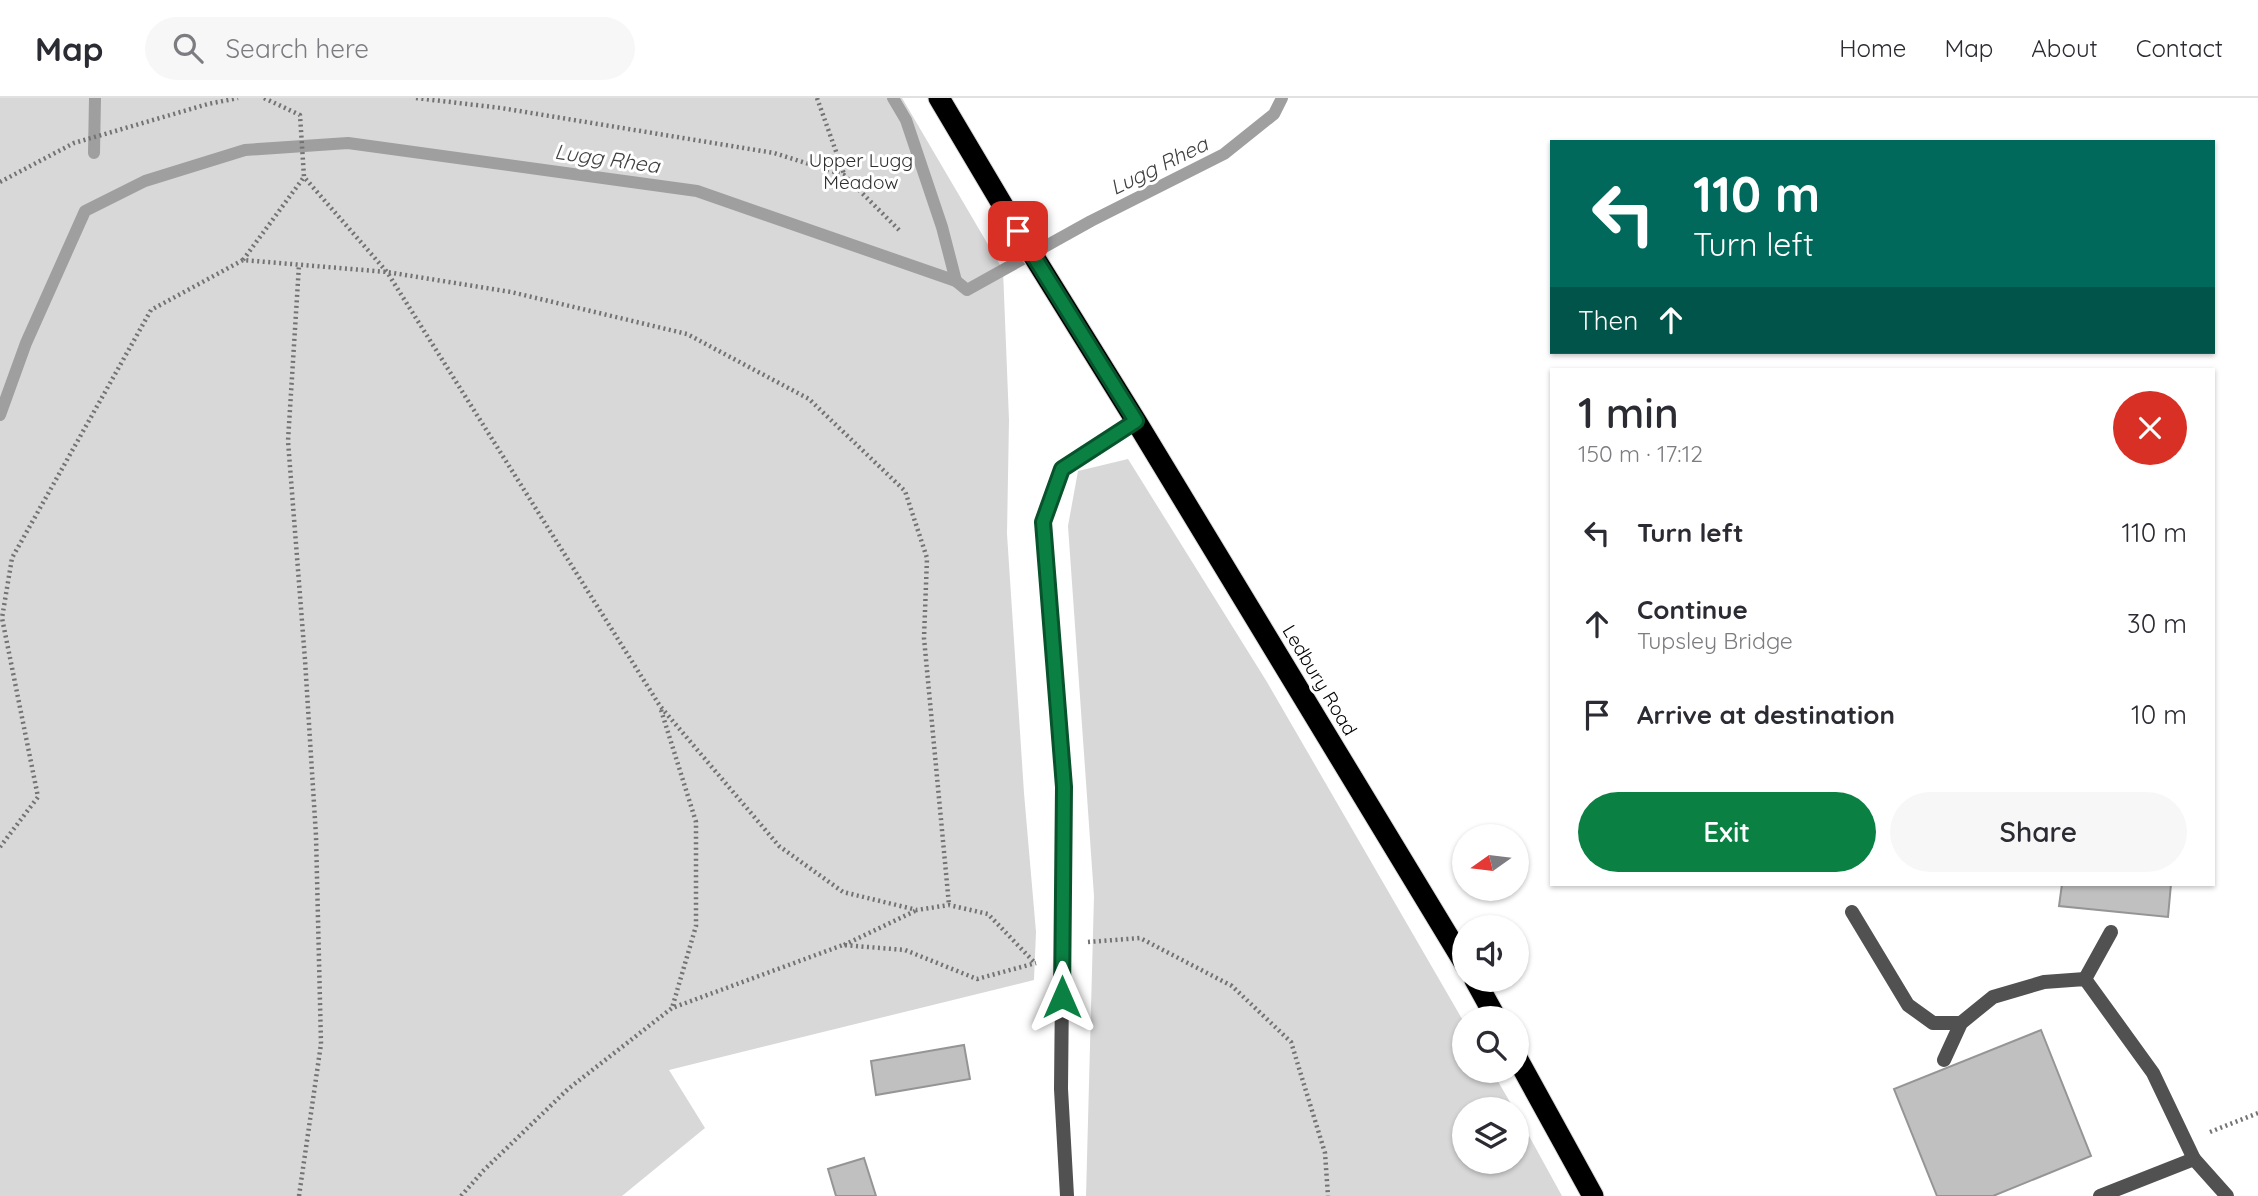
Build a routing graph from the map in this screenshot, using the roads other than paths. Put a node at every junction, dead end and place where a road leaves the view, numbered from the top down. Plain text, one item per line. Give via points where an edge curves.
1 (939, 98) edge
2 (1136, 421) junction
3 (1852, 912) dead end
4 (2111, 932) dead end
5 (1452, 943) edge
6 (2085, 979) junction
7 (1961, 1023) junction
8 (1944, 1060) dead end
9 (1529, 1080) edge
10 (2194, 1159) junction
11 (1067, 1196) edge
12 (1593, 1196) edge
13 (2100, 1196) edge
14 (2227, 1196) edge

1 - 2 highway, Ledbury Road
2 - 5 highway, Ledbury Road
2 - 11 street via 1062,469 1043,522 1064,787 1061,1089
3 - 7 street via 1908,1005 1933,1023
4 - 6 street
6 - 7 street via 2044,982 1993,997
6 - 10 street via 2153,1073
7 - 8 street
9 - 12 highway
10 - 13 street
10 - 14 street

